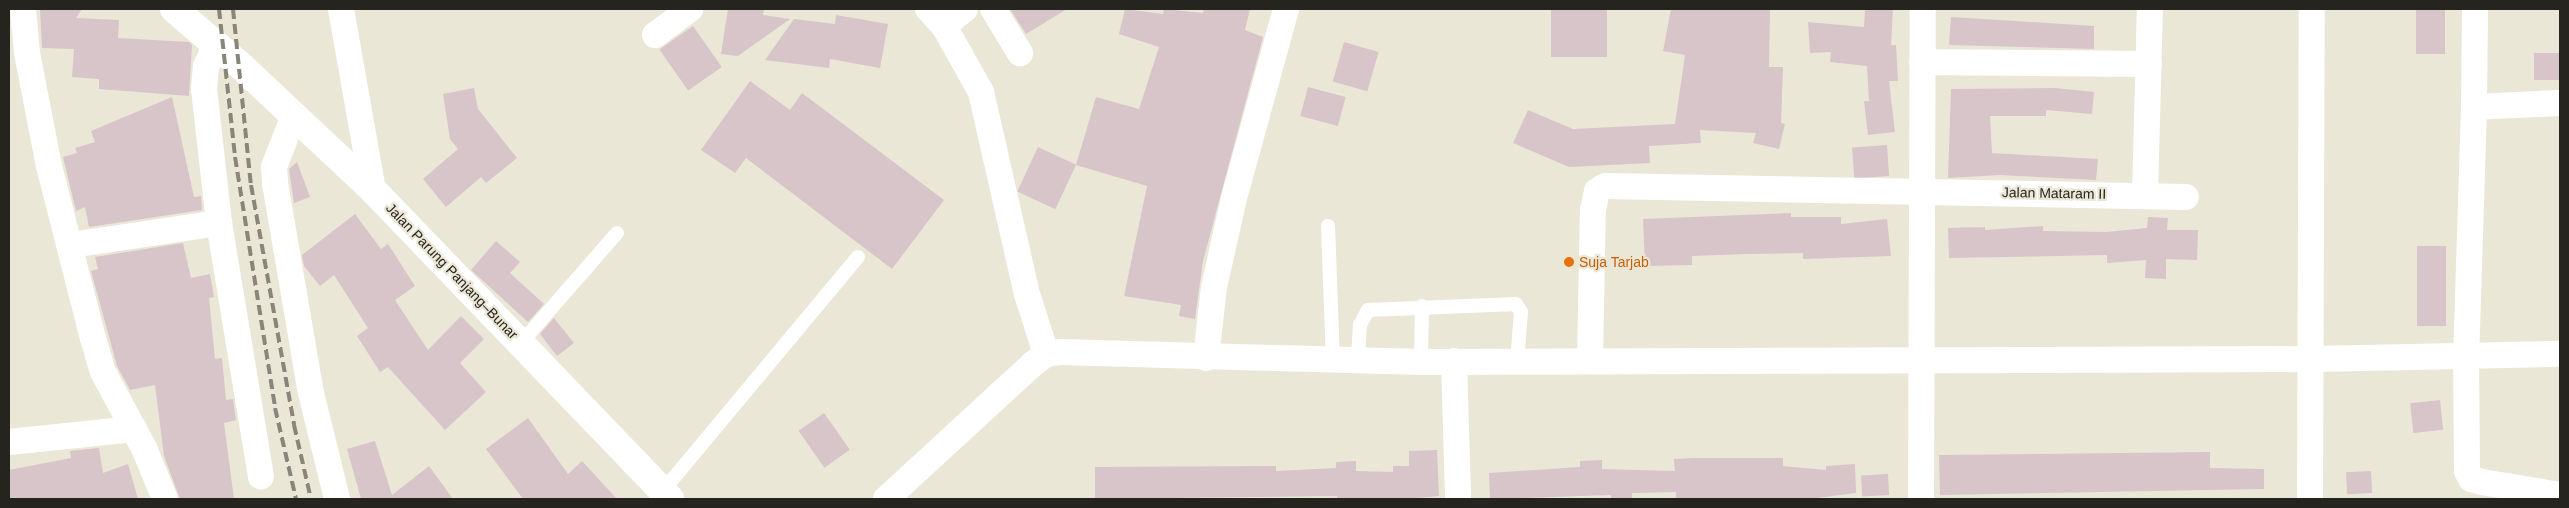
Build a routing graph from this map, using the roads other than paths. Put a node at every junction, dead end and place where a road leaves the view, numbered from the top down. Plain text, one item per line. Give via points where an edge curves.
1 (23, 9) edge
2 (174, 9) edge
3 (341, 9) edge
4 (690, 9) edge
5 (965, 9) edge
6 (993, 9) edge
7 (1286, 9) edge
8 (1923, 9) edge
9 (2150, 9) edge
10 (2312, 9) edge
11 (2475, 9) edge
12 (931, 13) edge
13 (655, 35) dead end
14 (220, 48) junction
15 (1020, 53) dead end
16 (1922, 62) junction
17 (2149, 64) junction
18 (2560, 103) edge
19 (2474, 107) junction
20 (293, 118) junction
21 (373, 190) junction
22 (1922, 190) junction
23 (2145, 196) junction
24 (2186, 197) dead end
25 (219, 223) junction
26 (1328, 226) dead end
27 (617, 233) dead end
28 (72, 245) junction
29 (858, 257) dead end
30 (1422, 306) junction
31 (521, 342) junction
32 (1046, 354) junction
33 (2560, 354) edge
34 (2466, 355) junction
35 (1206, 358) junction
36 (2313, 359) junction
37 (1333, 360) junction
38 (1358, 360) junction
39 (1590, 360) junction
40 (1454, 361) junction
41 (1921, 361) junction
42 (1420, 362) junction
43 (1517, 362) junction
44 (134, 429) junction
45 (9, 442) edge
46 (261, 477) dead end
47 (666, 495) edge
48 (2560, 495) edge
49 (165, 499) edge
50 (337, 499) edge
51 (886, 499) edge
52 (1458, 499) edge
53 (1922, 499) edge
54 (2310, 499) edge

1 - 28 street via 27,53 46,149
2 - 14 main road, Jalan Parung Panjang–Bunar
3 - 21 street
4 - 13 street
5 - 12 street
6 - 15 street
7 - 35 street via 1234,198 1214,287
8 - 16 street
9 - 17 street
10 - 36 street
11 - 19 street
12 - 32 street via 981,92 1027,294
14 - 20 main road, Jalan Parung Panjang–Bunar
14 - 25 street via 203,78
16 - 17 street
16 - 22 street
17 - 23 street
18 - 19 street
19 - 34 street
20 - 21 main road, Jalan Parung Panjang–Bunar
20 - 50 street via 274,167 275,183 311,394
21 - 31 main road, Jalan Parung Panjang–Bunar
22 - 23 street, Jalan Mataram II
22 - 39 street, Jalan Mataram II via 1605,186 1597,191 1594,210
22 - 41 street
23 - 24 street, Jalan Mataram II
25 - 28 street
25 - 46 street
26 - 37 lane
27 - 31 lane
28 - 44 street via 103,372
29 - 47 lane
30 - 38 lane via 1368,310 1360,325
30 - 42 lane
30 - 43 lane via 1516,304 1521,312
31 - 47 main road, Jalan Parung Panjang–Bunar
32 - 35 street
32 - 51 street
33 - 34 street
34 - 36 street
34 - 48 street via 2471,479
35 - 37 street
36 - 41 street
36 - 54 street
37 - 38 street
38 - 42 street
39 - 41 street
39 - 43 street
40 - 42 street
40 - 43 street
40 - 52 street
41 - 53 street
44 - 45 street
44 - 49 street

